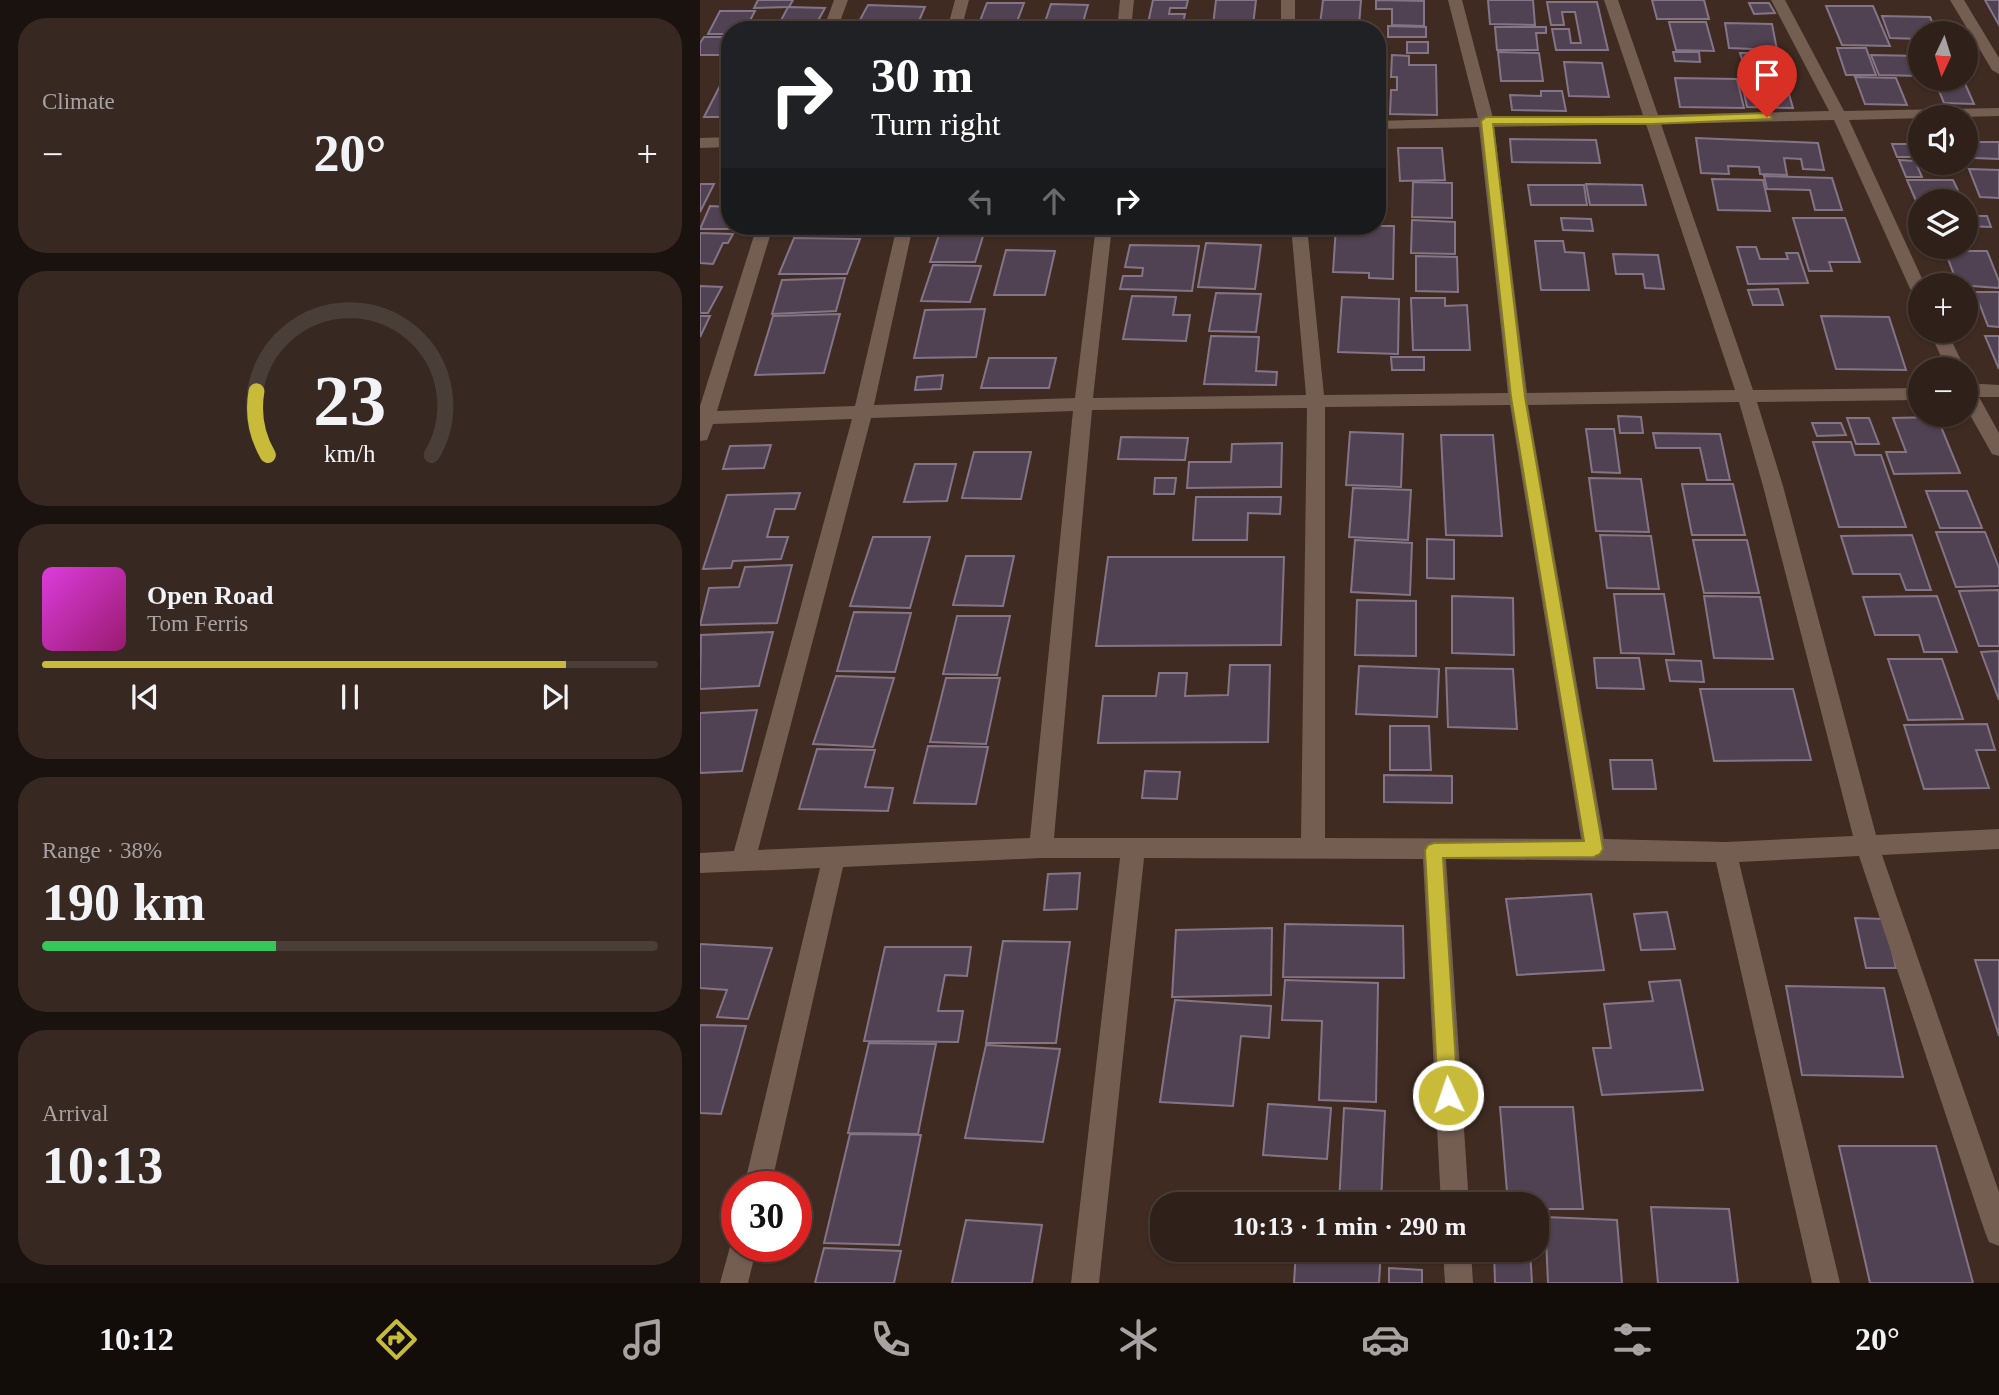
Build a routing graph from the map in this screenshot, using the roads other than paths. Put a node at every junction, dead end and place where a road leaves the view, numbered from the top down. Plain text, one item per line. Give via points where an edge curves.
1 (841, 0) edge
2 (962, 0) edge
3 (1127, 0) edge
4 (1288, 0) edge
5 (1455, 0) edge
6 (1611, 0) edge
7 (1777, 0) edge
8 (1957, 0) edge
9 (833, 21) edge
10 (956, 21) edge
11 (1125, 21) edge
12 (1288, 21) edge
13 (1999, 70) edge
14 (1999, 113) edge
15 (1840, 117) junction
16 (1486, 121) junction
17 (1652, 121) junction
18 (1386, 125) edge
19 (721, 142) edge
20 (700, 143) edge
21 (762, 235) edge
22 (903, 235) edge
23 (1103, 235) edge
24 (1299, 235) edge
25 (1911, 273) edge
26 (1978, 391) edge
27 (1999, 391) edge
28 (1908, 394) edge
29 (1746, 396) junction
30 (1518, 397) junction
31 (1316, 402) junction
32 (1083, 404) junction
33 (863, 412) junction
34 (1978, 412) edge
35 (702, 424) edge
36 (1999, 449) edge
37 (1999, 839) edge
38 (1867, 845) junction
39 (1133, 847) junction
40 (1041, 848) junction
41 (1594, 849) junction
42 (1313, 850) junction
43 (1434, 850) junction
44 (1725, 852) junction
45 (834, 857) junction
46 (743, 861) junction
47 (700, 863) edge
48 (761, 1171) edge
49 (1454, 1192) edge
50 (1999, 1232) edge
51 (739, 1262) edge
52 (1458, 1262) edge
53 (734, 1283) edge
54 (1085, 1283) edge
55 (1459, 1283) edge
56 (1826, 1283) edge

1 - 9 street
2 - 10 street
3 - 11 street
4 - 12 street
5 - 16 street
6 - 17 street
7 - 15 street
8 - 13 street
14 - 15 street
15 - 17 street
15 - 25 street
16 - 17 street
16 - 18 street
16 - 30 street
17 - 29 street
19 - 20 street
21 - 35 street
22 - 33 street
23 - 32 street
24 - 31 street
26 - 27 street
28 - 29 street
29 - 30 street
29 - 38 street
30 - 31 street
30 - 41 street
31 - 32 street
31 - 42 street
32 - 33 street
32 - 40 street
33 - 35 street
33 - 46 street
34 - 36 street
37 - 38 street
38 - 44 street
38 - 50 street
39 - 40 street
39 - 42 street
39 - 54 street
40 - 45 street
41 - 43 street
41 - 44 street
42 - 43 street
43 - 49 street
44 - 56 street
45 - 46 street
45 - 48 street
46 - 47 street
51 - 53 street
52 - 55 street

